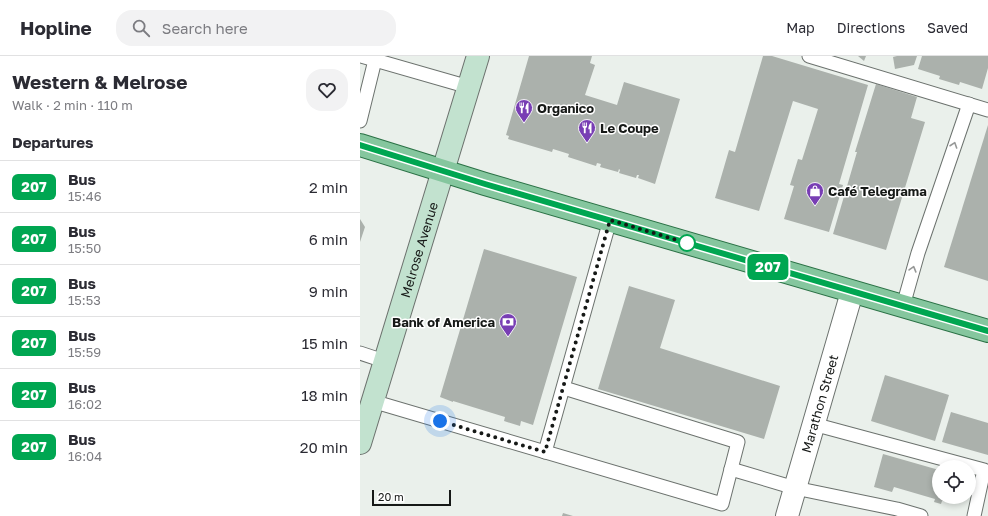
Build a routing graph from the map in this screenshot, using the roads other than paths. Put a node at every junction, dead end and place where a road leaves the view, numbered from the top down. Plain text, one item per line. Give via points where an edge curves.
1 (361, 56) edge
2 (478, 56) edge
3 (809, 56) edge
4 (375, 58) edge
5 (469, 87) junction
6 (969, 104) junction
7 (988, 110) edge
8 (360, 121) edge
9 (360, 145) edge
10 (443, 171) junction
11 (610, 220) junction
12 (852, 292) junction
13 (903, 306) junction
14 (988, 332) edge
15 (360, 353) edge
16 (384, 360) junction
17 (564, 388) junction
18 (372, 401) junction
19 (813, 424) junction
20 (360, 443) edge
21 (545, 452) junction
22 (731, 469) junction
23 (795, 488) junction
24 (787, 516) edge
25 (921, 516) edge
26 (974, 516) edge

1 - 4 lane
2 - 5 main road, Melrose Avenue
3 - 6 lane
4 - 5 lane
4 - 8 lane
5 - 10 main road, Melrose Avenue
6 - 7 lane
13 -> 6 lane via 918,253
9 - 10 main road
10 - 11 main road
10 - 16 main road, Melrose Avenue
11 - 12 main road
11 - 17 lane
12 - 13 main road
12 - 19 street, Marathon Street
13 - 14 main road
15 - 16 lane
16 - 18 main road, Melrose Avenue
17 - 21 lane
17 - 22 lane via 738,442
18 - 20 main road, Melrose Avenue
18 - 21 lane
19 - 23 street, Marathon Street
19 - 26 lane via 984,470
21 - 22 lane via 722,504
22 - 23 lane
23 - 24 street, Marathon Street
23 - 25 lane

